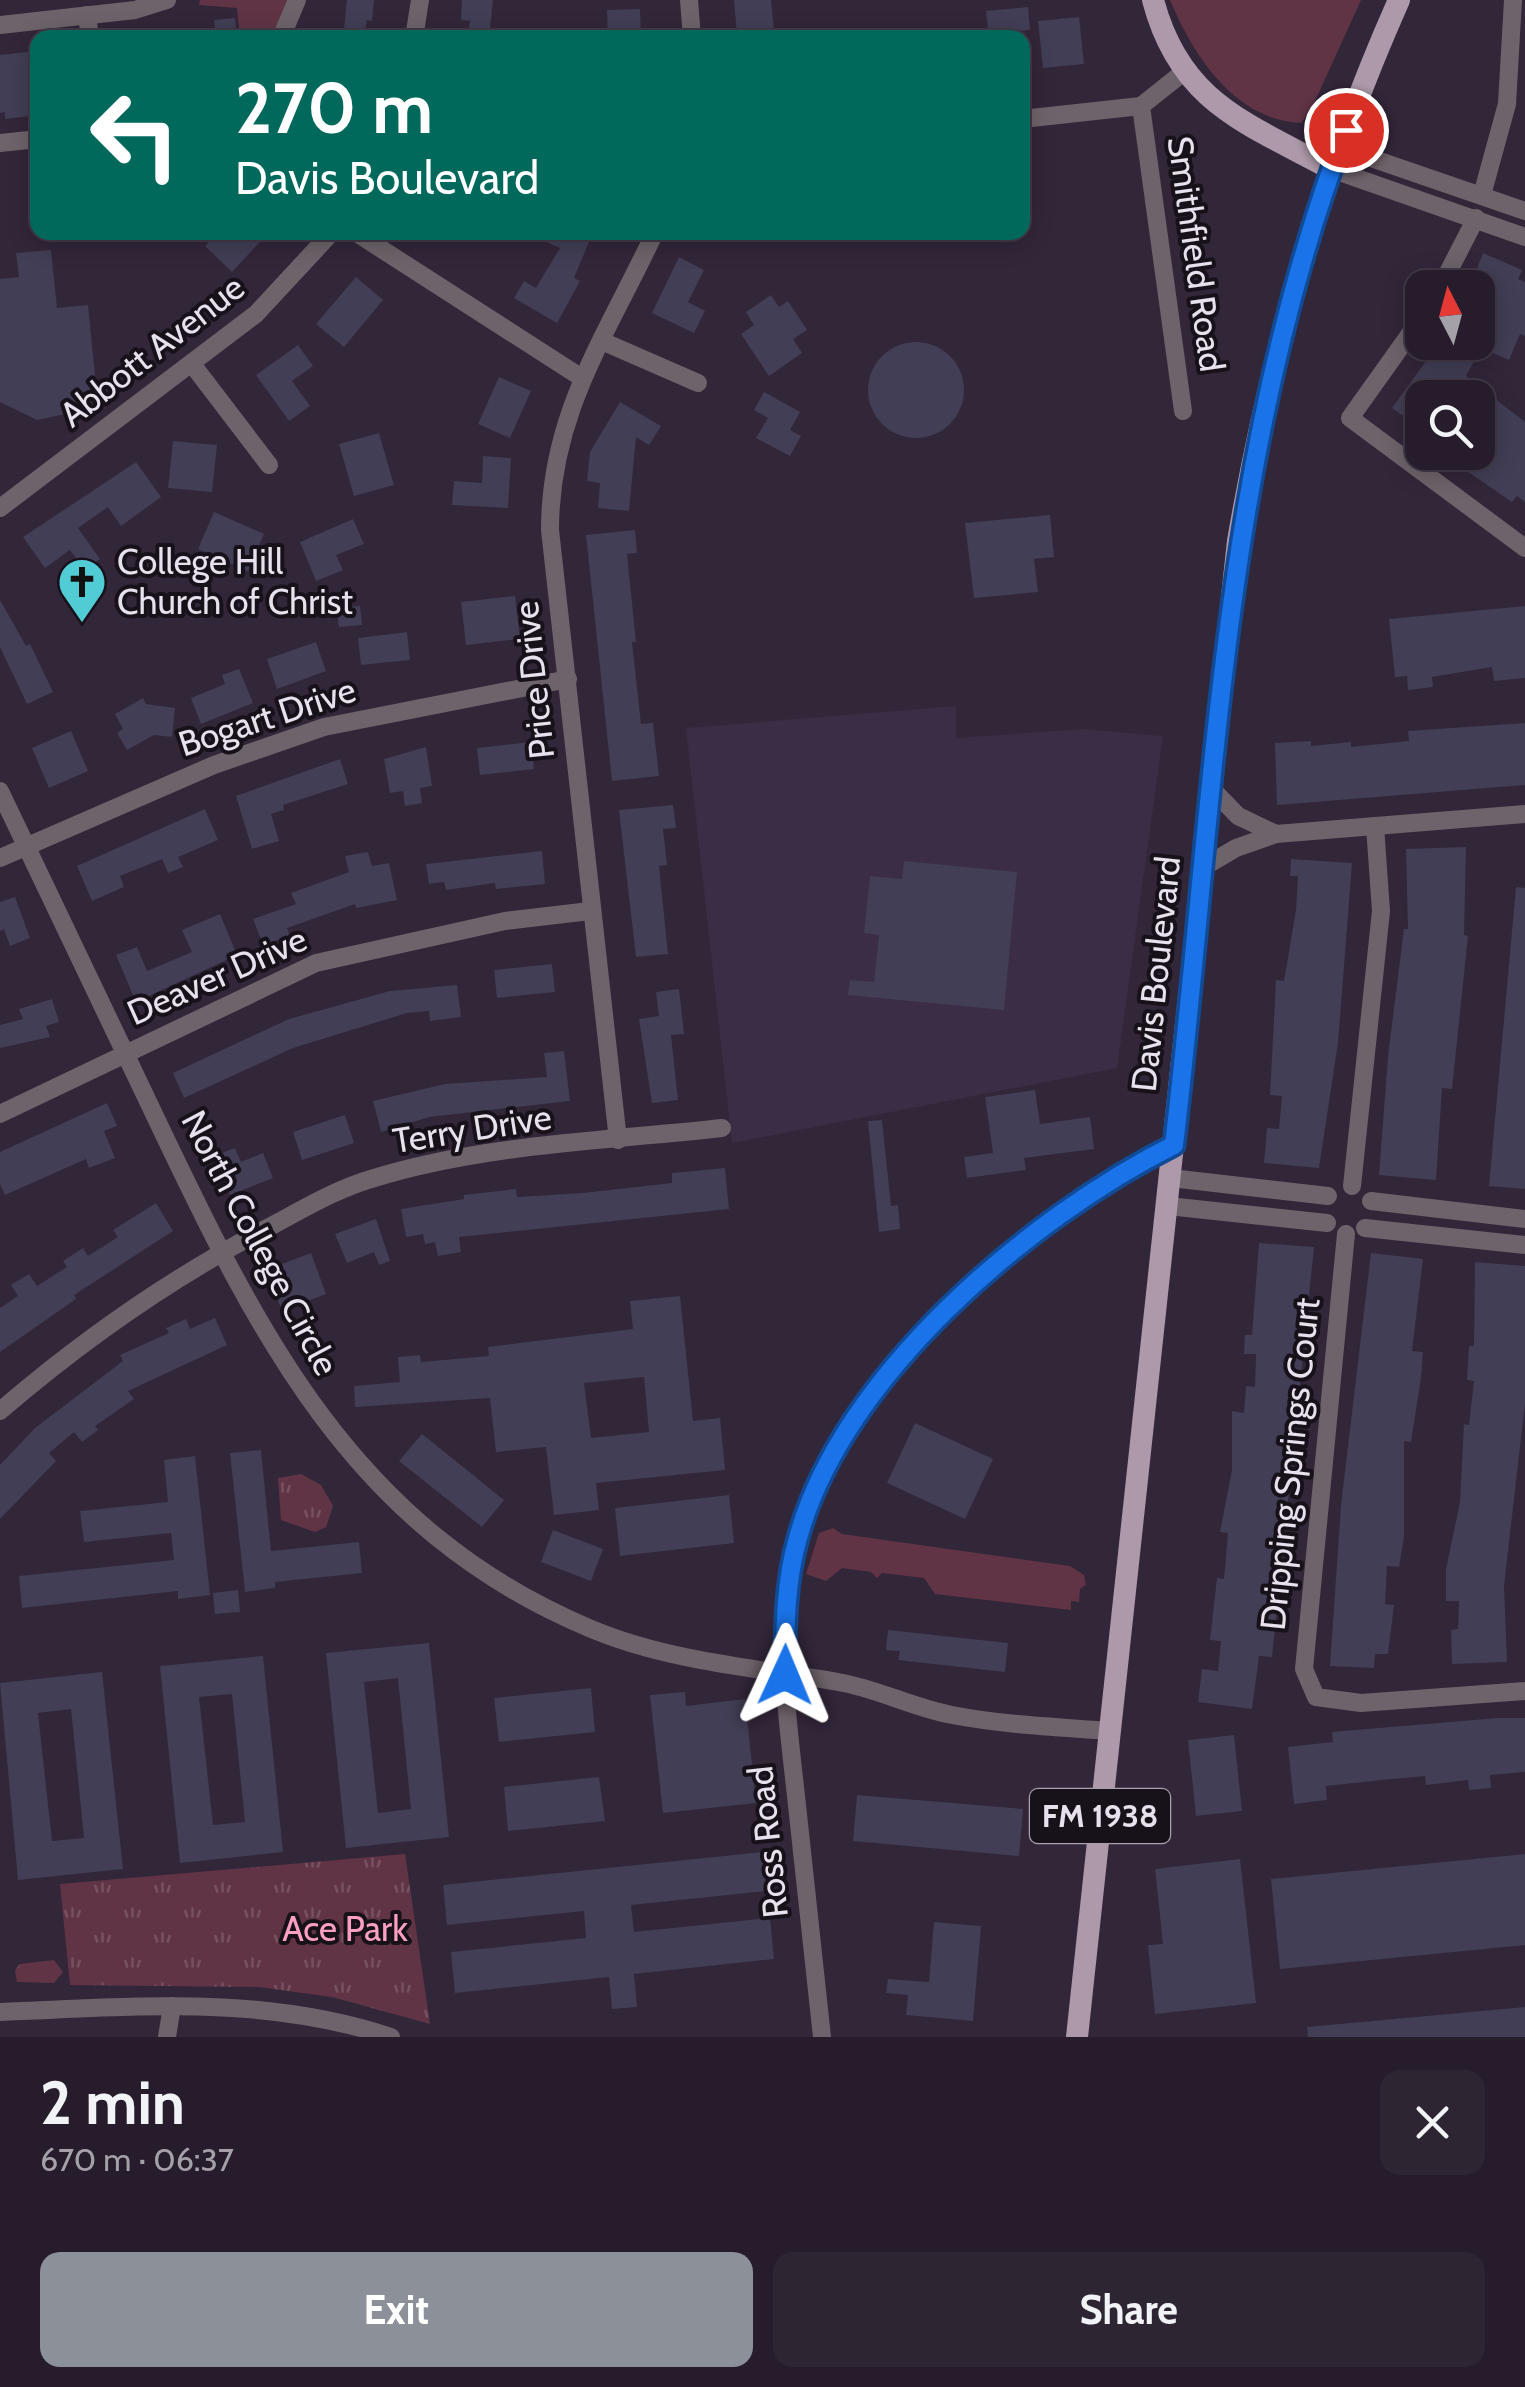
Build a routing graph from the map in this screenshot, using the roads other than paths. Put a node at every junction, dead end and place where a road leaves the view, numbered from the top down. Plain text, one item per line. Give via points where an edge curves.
1 (167, 0) edge
2 (297, 0) edge
3 (420, 0) edge
4 (689, 0) edge
5 (1153, 0) edge
6 (1399, 0) edge
7 (1513, 0) edge
8 (75, 11) edge
9 (0, 25) edge
10 (284, 30) edge
11 (415, 30) edge
12 (691, 30) edge
13 (1185, 72) junction
14 (1141, 106) junction
15 (1030, 119) edge
16 (30, 140) edge
17 (0, 143) edge
18 (1335, 158) junction
19 (1482, 195) junction
20 (1525, 211) edge
21 (1476, 218) junction
22 (1525, 236) edge
23 (325, 240) edge
24 (367, 240) edge
25 (650, 240) edge
26 (1449, 270) edge
27 (1405, 341) edge
28 (604, 342) junction
29 (192, 364) junction
30 (582, 378) junction
31 (698, 383) dead end
32 (1183, 411) dead end
33 (269, 465) dead end
34 (0, 508) edge
35 (1525, 548) edge
36 (568, 679) junction
37 (1210, 786) junction
38 (0, 791) edge
39 (1525, 814) edge
40 (1375, 826) junction
41 (1276, 834) junction
42 (26, 845) junction
43 (0, 858) edge
44 (1202, 868) junction
45 (590, 911) junction
46 (125, 1053) junction
47 (0, 1114) edge
48 (722, 1128) dead end
49 (618, 1140) junction
50 (1174, 1145) junction
51 (1171, 1178) junction
52 (1352, 1186) junction
53 (1328, 1196) junction
54 (1371, 1201) junction
55 (1168, 1206) junction
56 (1525, 1218) edge
57 (1327, 1223) junction
58 (1365, 1228) junction
59 (1346, 1234) junction
60 (1525, 1245) edge
61 (220, 1252) junction
62 (0, 1410) edge
63 (785, 1675) junction
64 (1525, 1691) edge
65 (1110, 1731) junction
66 (172, 2006) junction
67 (0, 2012) edge
68 (167, 2037) edge
69 (391, 2037) edge
70 (822, 2037) edge
71 (1077, 2037) edge

1 - 8 street via 135,10
2 - 10 street
3 - 11 street
4 - 12 street
5 - 13 main road, Smithfield Road
6 - 18 main road, Davis Boulevard / FM 1938
7 - 19 street via 1507,104
8 - 9 street
13 - 14 street
13 - 18 main road, Smithfield Road via 1223,112 1291,147
14 - 15 street
14 - 32 street, Smithfield Road
16 - 17 street
18 - 19 street
18 - 21 street
18 - 37 main road, Davis Boulevard / FM 1938 via 1290,305 1250,476 1222,653
19 - 20 street
21 - 22 street
21 - 26 street
23 - 29 street, Abbott Avenue via 256,314
24 - 30 street
25 - 28 street, Price Drive
27 - 35 street via 1350,418
28 - 30 street, Price Drive
28 - 31 street
29 - 33 street
29 - 34 street, Abbott Avenue
30 - 36 street, Price Drive via 564,422 550,490
36 - 42 street, Bogart Drive via 324,727 214,765
36 - 45 street, Price Drive
37 - 41 street via 1238,816
37 - 44 main road, Davis Boulevard / FM 1938
38 - 42 street, North College Circle
39 - 40 street
40 - 41 street
40 - 52 street via 1380,911
41 - 44 street
42 - 43 street, Bogart Drive
42 - 46 street, North College Circle
44 - 50 main road, Davis Boulevard / FM 1938
45 - 46 street, Deaver Drive via 505,921 316,963
45 - 49 street, Price Drive
46 - 47 street, Deaver Drive
46 - 61 street, North College Circle
48 - 49 street, Terry Drive
49 - 61 street, Terry Drive via 437,1161 369,1179
50 - 51 main road, Davis Boulevard / FM 1938
50 - 63 street, Ross Road via 1043,1228 988,1274 923,1331 855,1416 798,1538
51 - 53 street
51 - 55 main road, Davis Boulevard / FM 1938
52 - 53 street
52 - 54 street
53 - 57 street
54 - 56 street
54 - 58 street
55 - 57 street
55 - 65 main road, Davis Boulevard / FM 1938
57 - 59 street
58 - 59 street
58 - 60 street
59 - 64 street, Dripping Springs Court via 1304,1670 1316,1696 1361,1703
61 - 62 street, Terry Drive via 85,1339
61 - 63 street, North College Circle via 305,1398 356,1462 435,1536 502,1584 593,1630
63 - 65 street, North College Circle via 843,1682 953,1716
63 - 70 street, Ross Road
65 - 71 main road, Davis Boulevard / FM 1938
66 - 67 street
66 - 68 street
66 - 69 street via 280,2009

